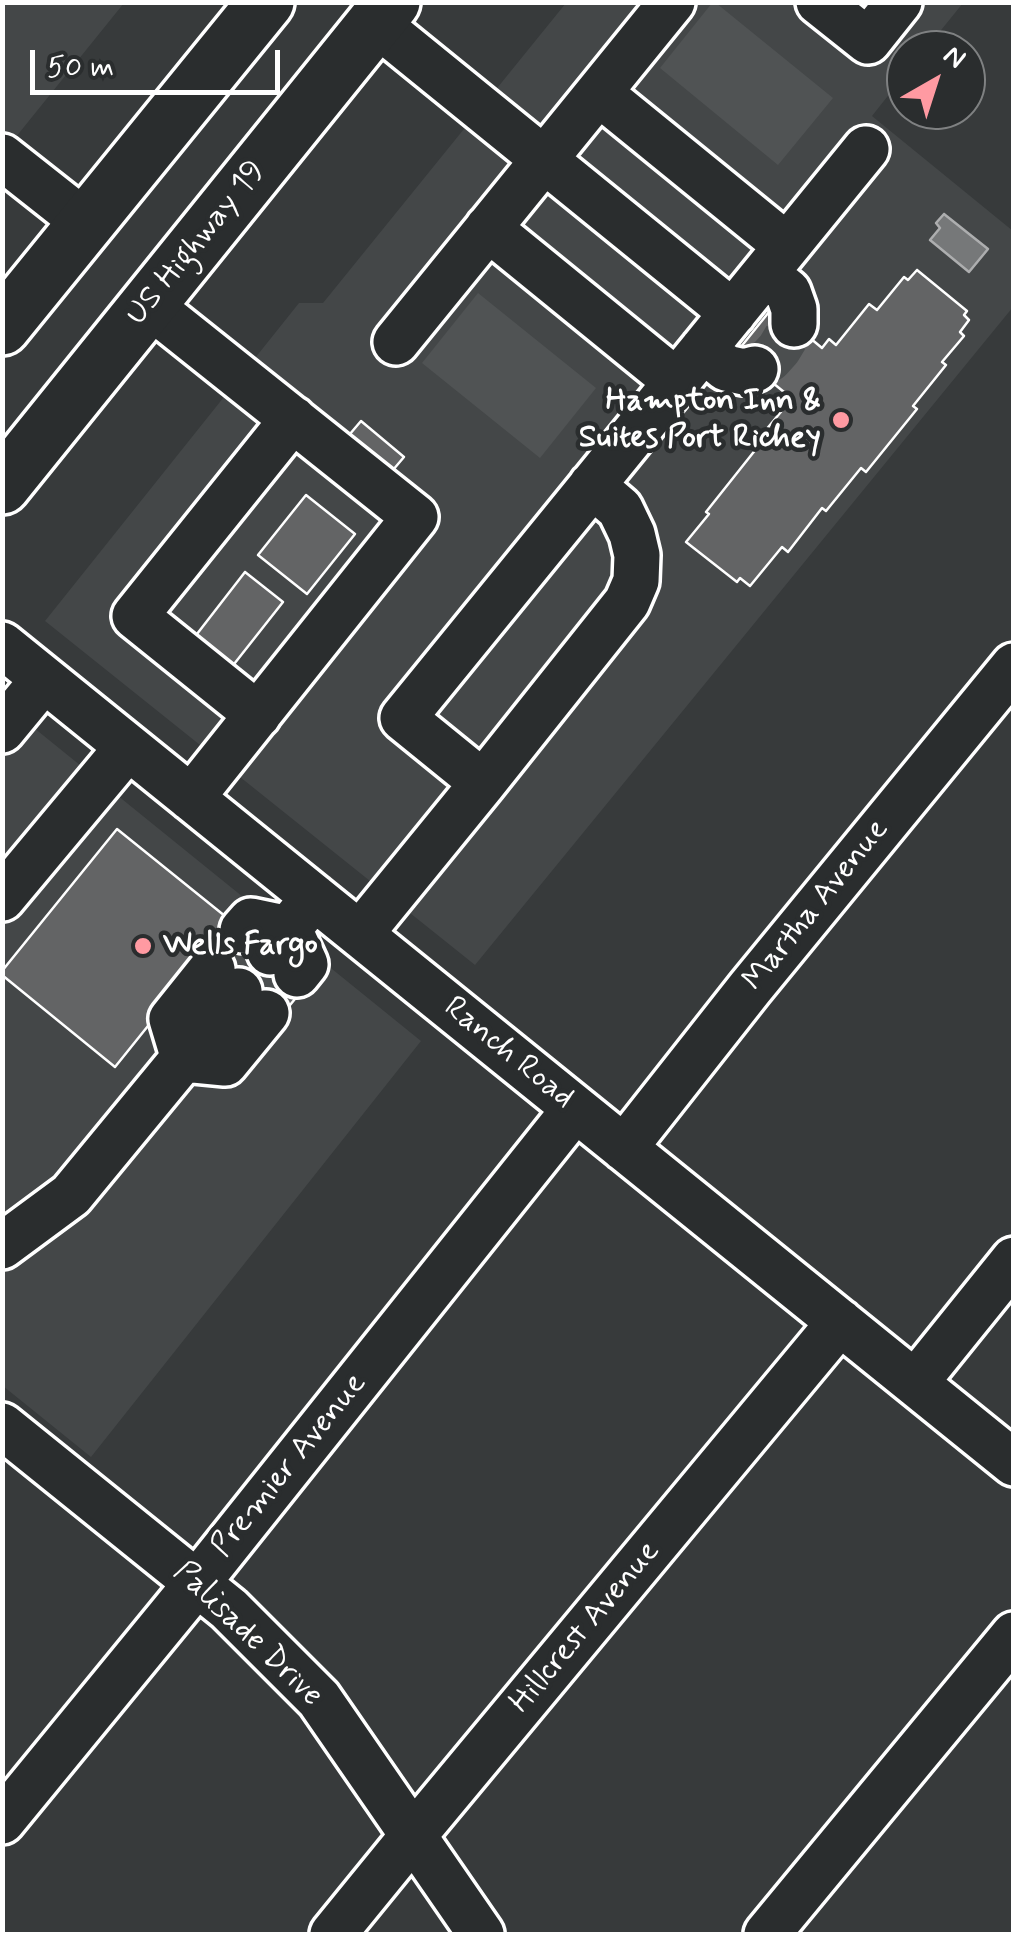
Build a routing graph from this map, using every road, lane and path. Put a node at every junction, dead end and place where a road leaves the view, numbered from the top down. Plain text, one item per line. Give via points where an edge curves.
1 (266, 2) edge
2 (672, 2) edge
3 (819, 2) edge
4 (899, 2) edge
5 (384, 13) edge
6 (599, 93) junction
7 (866, 149) dead end
8 (2, 157) edge
9 (544, 160) junction
10 (87, 224) junction
11 (488, 228) junction
12 (776, 259) junction
13 (148, 304) junction
14 (732, 312) junction
15 (794, 324) dead end
16 (2, 327) edge
17 (396, 342) dead end
18 (690, 366) junction
19 (755, 369) dead end
20 (293, 419) junction
21 (592, 485) junction
22 (2, 486) edge
23 (2, 645) edge
24 (1014, 666) edge
25 (44, 678) junction
26 (258, 715) junction
27 (2, 730) edge
28 (128, 747) junction
29 (483, 783) junction
30 (191, 798) junction
31 (2, 898) edge
32 (360, 934) junction
33 (184, 1059) junction
34 (576, 1108) junction
35 (624, 1148) junction
36 (2, 1246) edge
37 (1014, 1260) edge
38 (840, 1322) junction
39 (915, 1383) junction
40 (2, 1426) edge
41 (1014, 1462) edge
42 (196, 1583) junction
43 (1014, 1635) edge
44 (2, 1821) edge
45 (412, 1837) junction
46 (334, 1934) edge
47 (480, 1934) edge
48 (767, 1934) edge

1 - 10 highway
2 - 6 street
3 - 4 street via 868,42
5 - 9 street
5 - 13 highway, US Highway 19
6 - 9 street
6 - 12 street
7 - 12 street
8 - 10 street
9 - 11 street
9 - 14 street
10 - 16 highway
11 - 17 street
11 - 18 street
12 - 14 street
12 - 15 street
13 - 20 street
13 - 22 highway, US Highway 19
14 - 18 street
18 - 19 street
18 - 21 street
20 - 26 street via 135,616
20 - 26 street via 416,517
21 - 29 street via 620,509 632,534 636,581
21 - 29 street via 403,718
23 - 25 street, Ranch Road
24 - 35 street, Martha Avenue
25 - 27 street
25 - 28 street, Ranch Road
26 - 30 street
28 - 30 street, Ranch Road
28 - 31 street
29 - 32 street
30 - 32 street, Ranch Road via 279,941
32 - 34 street, Ranch Road
33 - 33 street via 172,1019 239,991 226,1063
33 - 36 street via 71,1196
34 - 35 street, Ranch Road
34 - 42 street, Premier Avenue
35 - 38 street, Ranch Road
37 - 39 street
38 - 39 street, Ranch Road
38 - 45 street, Hillcrest Avenue
39 - 41 street, Ranch Road
40 - 42 street, Palisade Drive
42 - 44 street, Premier Avenue
42 - 45 street, Palisade Drive via 319,1699
43 - 48 street
45 - 46 street, Hillcrest Avenue
45 - 47 street, Palisade Drive

